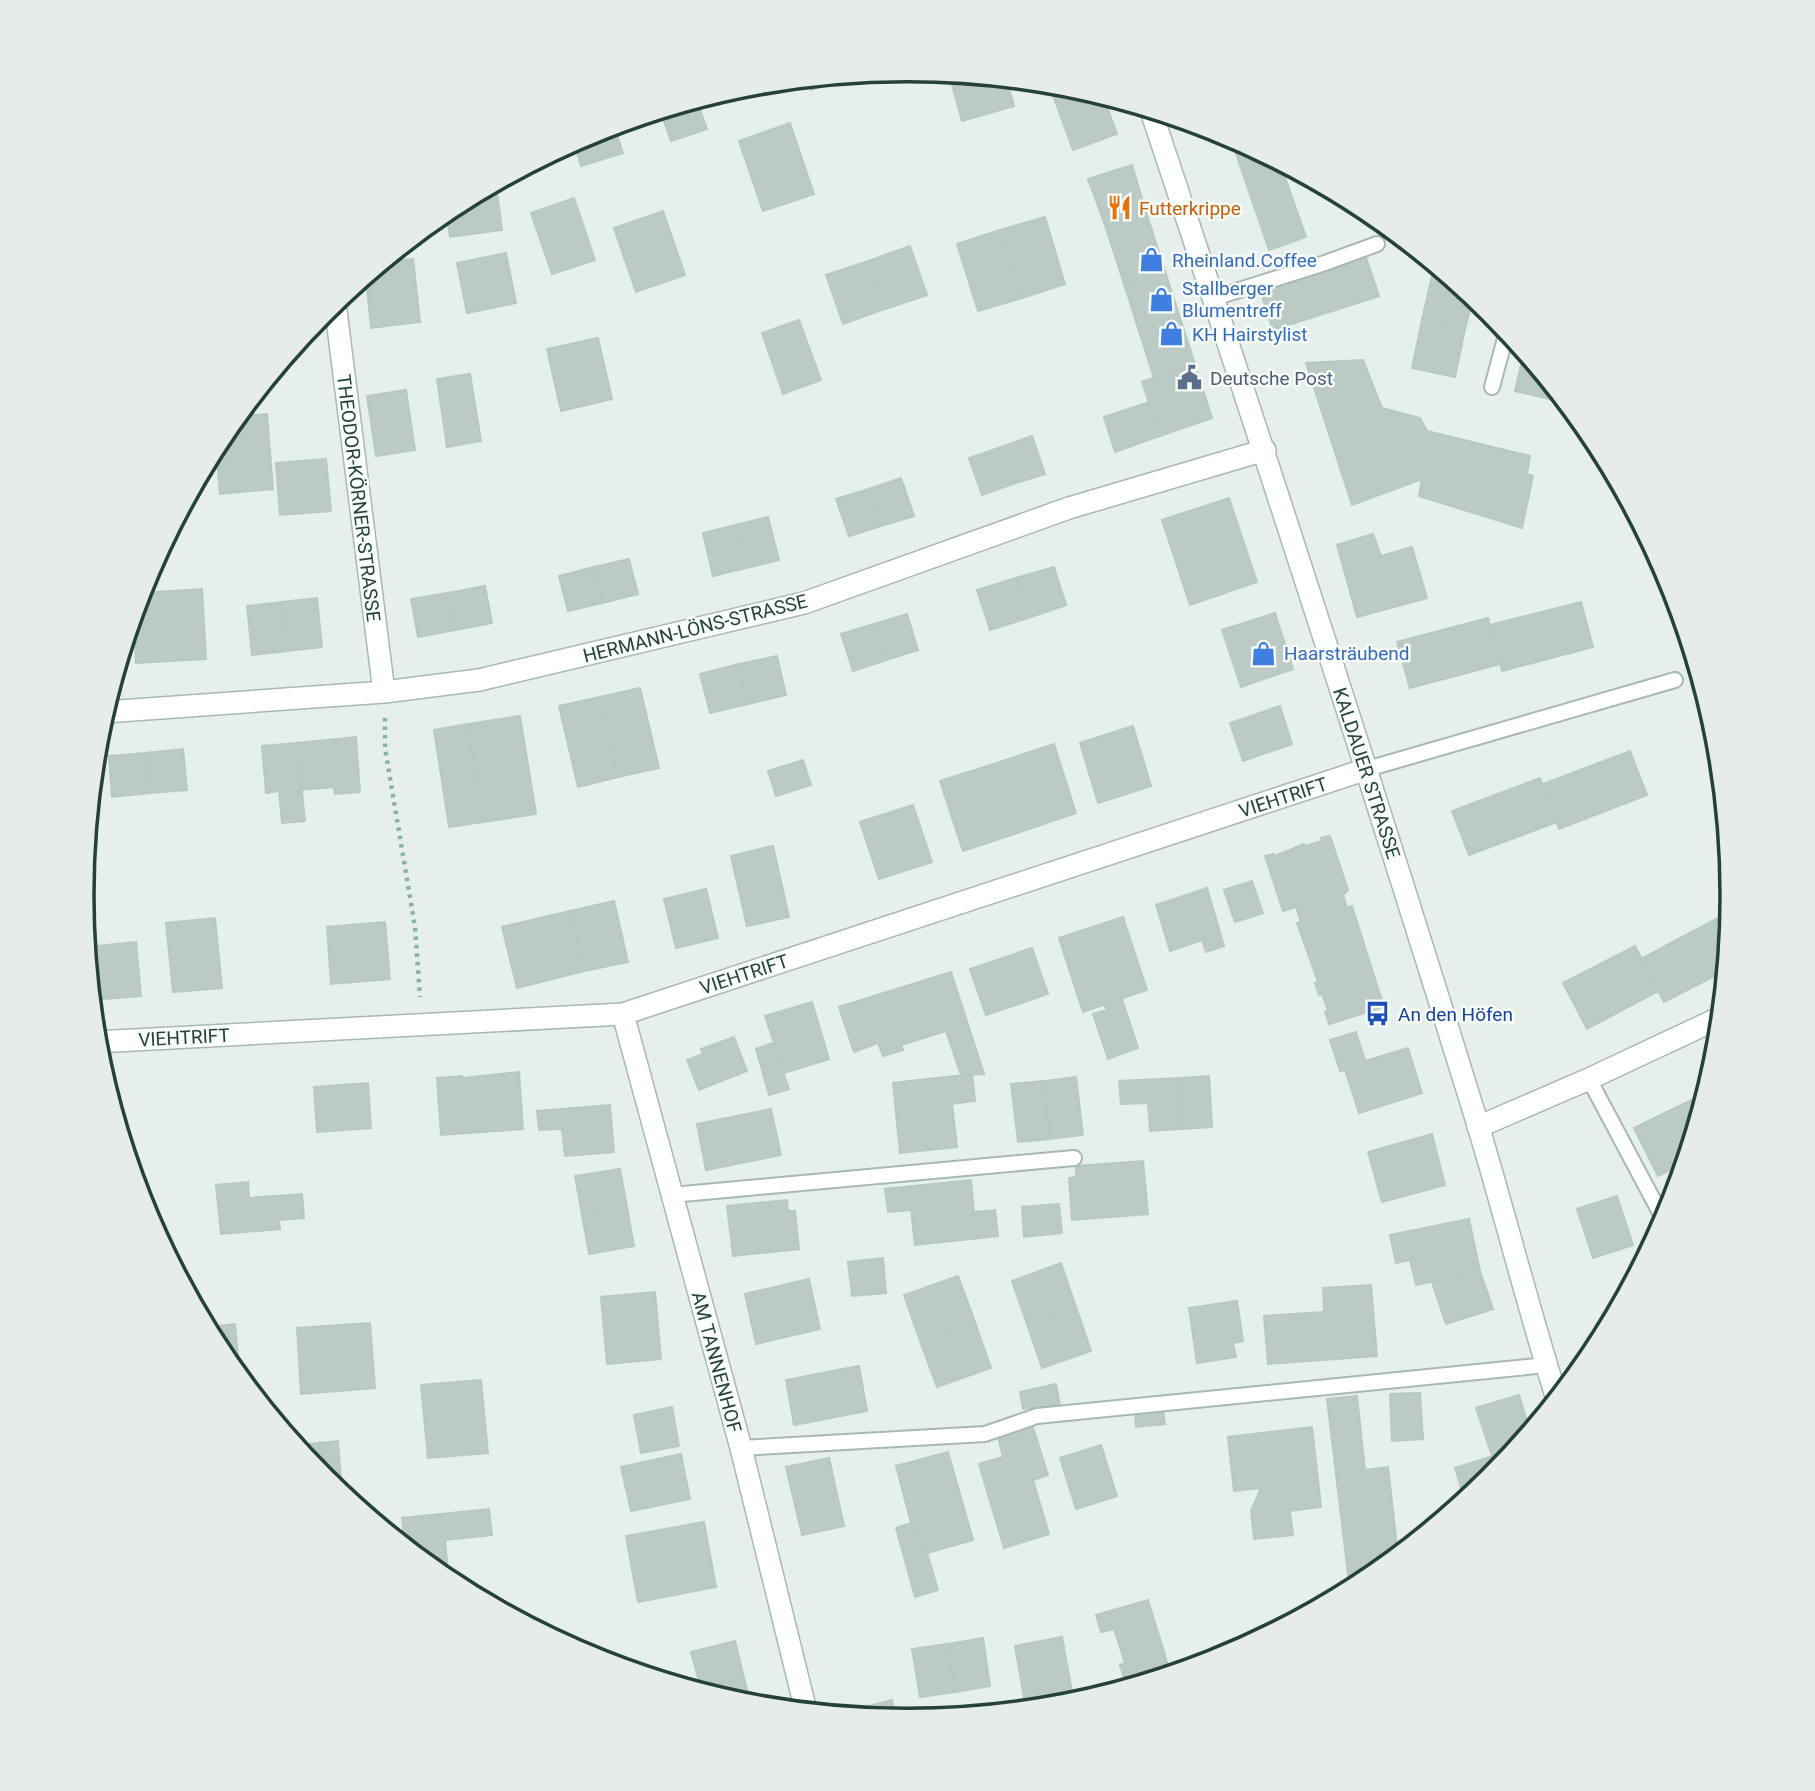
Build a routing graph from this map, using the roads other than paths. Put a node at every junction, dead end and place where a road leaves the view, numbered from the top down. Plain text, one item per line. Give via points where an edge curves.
1 (1154, 121) edge
2 (1377, 244) dead end
3 (1213, 298) junction
4 (337, 316) edge
5 (1504, 343) edge
6 (1492, 387) dead end
7 (1265, 450) junction
8 (1675, 681) dead end
9 (384, 692) junction
10 (116, 711) edge
11 (1367, 769) junction
12 (623, 1014) junction
13 (1711, 1022) edge
14 (108, 1041) edge
15 (1589, 1079) junction
16 (1478, 1127) junction
17 (1074, 1158) dead end
18 (672, 1195) junction
19 (1658, 1209) edge
20 (1547, 1366) junction
21 (1554, 1389) edge
22 (741, 1448) junction
23 (804, 1702) edge

1 - 3 street, KALDAUER STRASSE
2 - 3 lane
3 - 7 street, KALDAUER STRASSE
4 - 9 street, THEODOR-KÖRNER-STRASSE
5 - 6 lane
7 - 9 street, HERMANN-LÖNS-STRASSE via 1069,508 804,603 479,680
7 - 11 street, KALDAUER STRASSE
8 - 11 lane
9 - 10 street, HERMANN-LÖNS-STRASSE
11 - 12 street, VIEHTRIFT
11 - 16 street, KALDAUER STRASSE
12 - 14 street, VIEHTRIFT
12 - 18 street, AM TANNENHOF
13 - 15 street
15 - 16 street
15 - 19 lane
16 - 20 street, KALDAUER STRASSE
17 - 18 lane
18 - 22 street, AM TANNENHOF
20 - 21 street, KALDAUER STRASSE
20 - 22 lane via 1037,1416 985,1434
22 - 23 street, AM TANNENHOF

